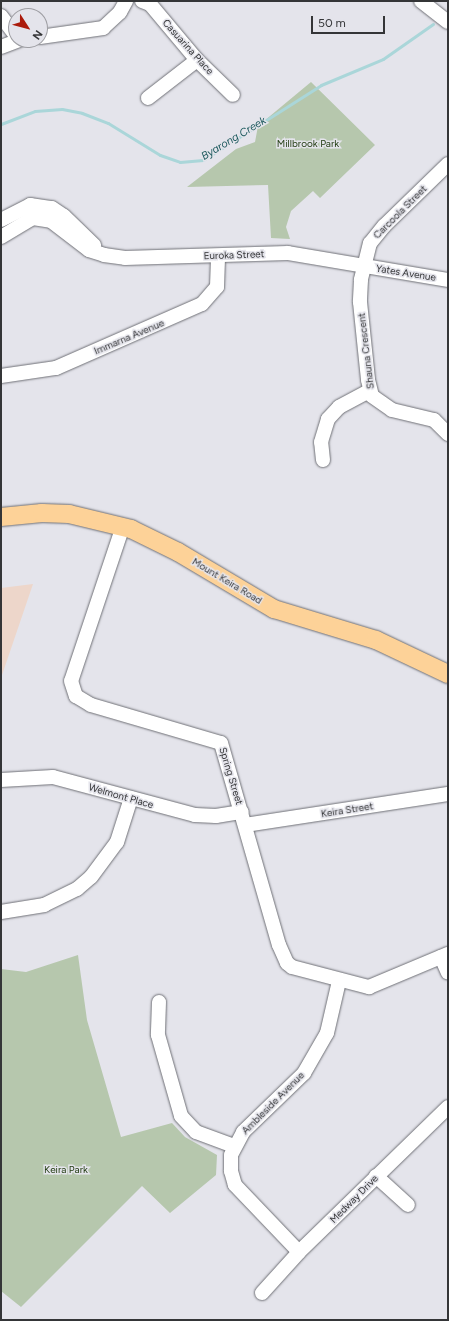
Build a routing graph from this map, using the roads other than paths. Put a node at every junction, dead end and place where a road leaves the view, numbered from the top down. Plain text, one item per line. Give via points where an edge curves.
1 (126, 1) edge
2 (142, 1) edge
3 (421, 1) edge
4 (1, 16) edge
5 (448, 22) edge
6 (8, 25) edge
7 (48, 36) edge
8 (197, 60) junction
9 (233, 95) dead end
10 (148, 98) dead end
11 (448, 164) edge
12 (1, 220) edge
13 (1, 237) edge
14 (104, 255) junction
15 (218, 256) junction
16 (364, 266) junction
17 (448, 280) edge
18 (1, 376) edge
19 (369, 391) junction
20 (448, 434) edge
21 (323, 460) dead end
22 (1, 517) edge
23 (123, 526) junction
24 (448, 674) edge
25 (1, 780) edge
26 (448, 794) edge
27 (131, 798) junction
28 (243, 818) junction
29 (1, 912) edge
30 (445, 955) edge
31 (448, 973) edge
32 (339, 981) junction
33 (159, 1002) dead end
34 (448, 1107) edge
35 (234, 1146) junction
36 (376, 1176) junction
37 (408, 1205) dead end
38 (299, 1252) junction
39 (262, 1293) dead end

1 - 7 street via 120,12 103,28
2 - 8 street, Casuarina Place via 150,4
3 - 5 street
4 - 6 street
8 - 9 street, Casuarina Place
8 - 10 street
11 - 16 street, Carcoola Street via 384,226 370,243
12 - 14 street via 30,205 52,208 64,216
13 - 14 street, Euroka Street via 32,218 51,221 89,250
14 - 15 street, Euroka Street via 125,258
15 - 16 street, Euroka Street via 288,253
15 - 18 street, Immarna Avenue via 217,287 202,304 56,368
16 - 17 street, Yates Avenue
16 - 19 street, Shauna Crescent via 360,302
19 - 20 street, Shauna Crescent via 377,401 388,408 427,416
19 - 21 street via 339,407 328,419 322,442
22 - 23 main road, Mount Keira Road via 42,513 69,514
23 - 24 main road, Mount Keira Road via 178,552 274,609 376,640
23 - 28 street, Spring Street via 71,681 72,691 81,701 91,705 217,741 225,751
25 - 27 street, Welmont Place via 53,778
26 - 28 street, Keira Street
27 - 28 street, Welmont Place via 195,815
27 - 29 street via 116,842 91,877 77,889 44,905
28 - 32 street, Spring Street via 283,956 292,967
30 - 31 street
30 - 32 street, Spring Street via 375,986 362,987
32 - 35 street, Ambleside Avenue via 327,1033 304,1073 248,1127
33 - 35 street via 158,1035 181,1116 196,1132
34 - 36 street, Medway Drive
35 - 38 street, Ambleside Avenue via 230,1163 235,1185
36 - 37 street
36 - 38 street, Medway Drive
38 - 39 street, Medway Drive

